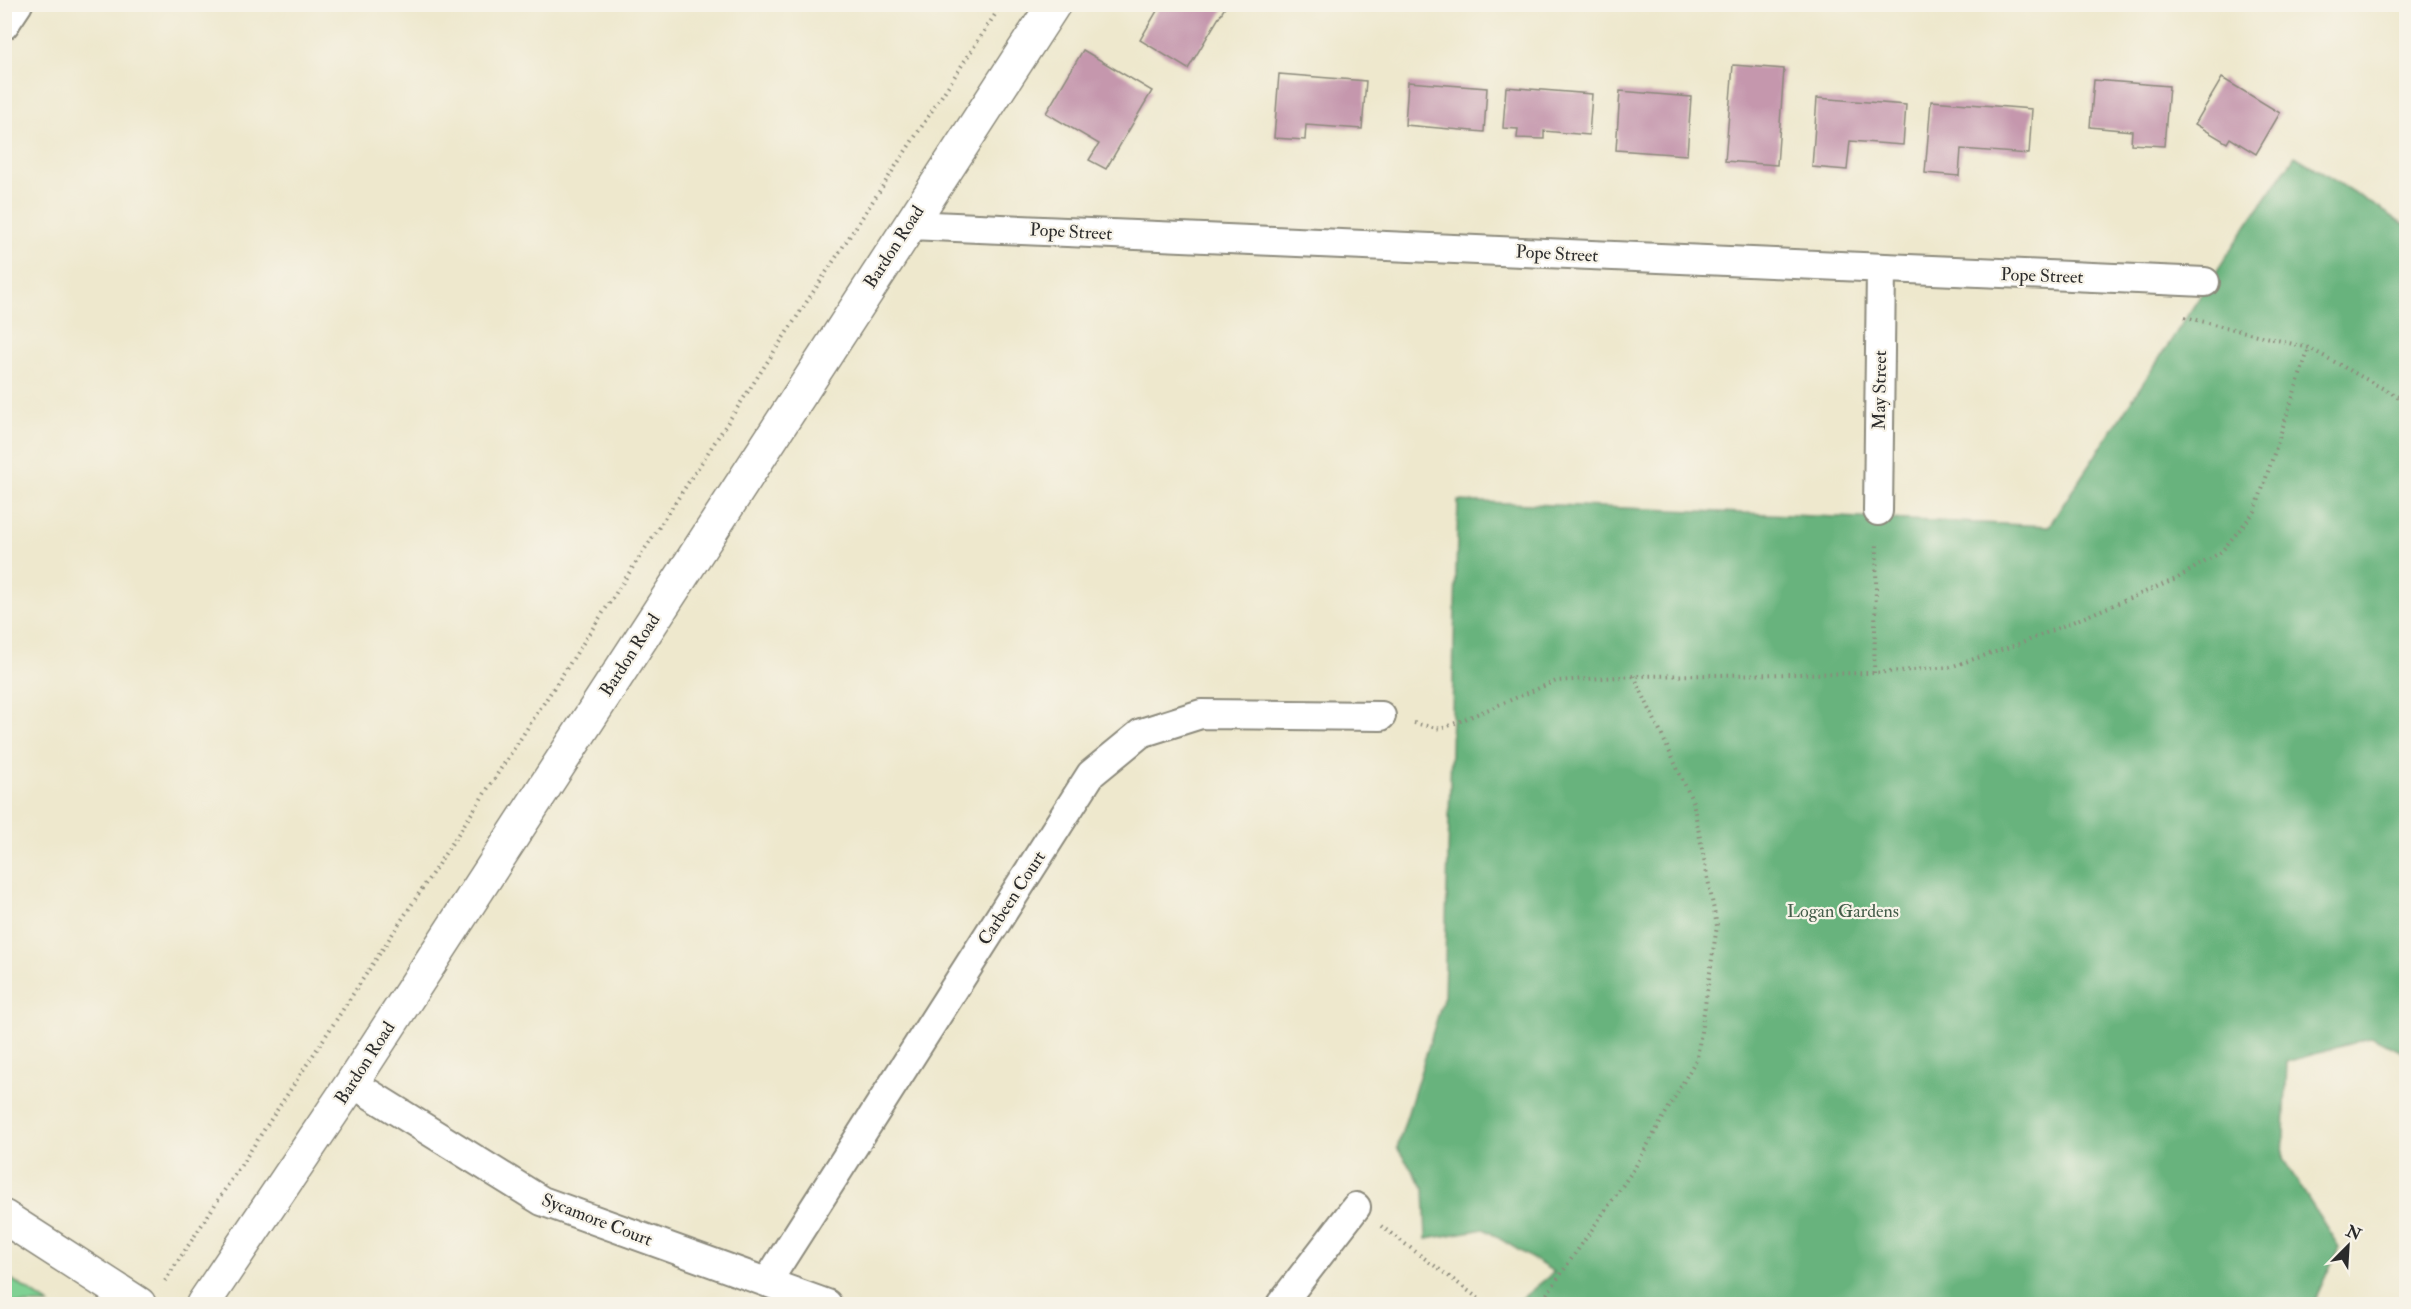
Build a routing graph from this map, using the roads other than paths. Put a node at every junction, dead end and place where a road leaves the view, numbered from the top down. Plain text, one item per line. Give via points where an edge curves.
1 (18, 4) edge
2 (1054, 4) edge
3 (4, 25) edge
4 (909, 225) junction
5 (1881, 269) junction
6 (2205, 282) dead end
7 (1878, 511) road end
8 (1381, 716) road end
9 (352, 1083) junction
10 (1356, 1207) road end
11 (4, 1216) edge
12 (767, 1282) junction
13 (151, 1294) edge
14 (203, 1305) edge
15 (827, 1305) edge
16 (1281, 1305) edge

1 - 3 street
2 - 4 street, Bardon Road
4 - 5 street, Pope Street
4 - 9 street, Bardon Road
5 - 6 street, Pope Street
5 - 7 street, May Street
8 - 12 street, Carbeen Court via 1201,714 1141,733 1091,774
9 - 12 street, Sycamore Court via 542,1201
9 - 14 street, Bardon Road
10 - 16 street
11 - 13 street
12 - 15 street, Sycamore Court

